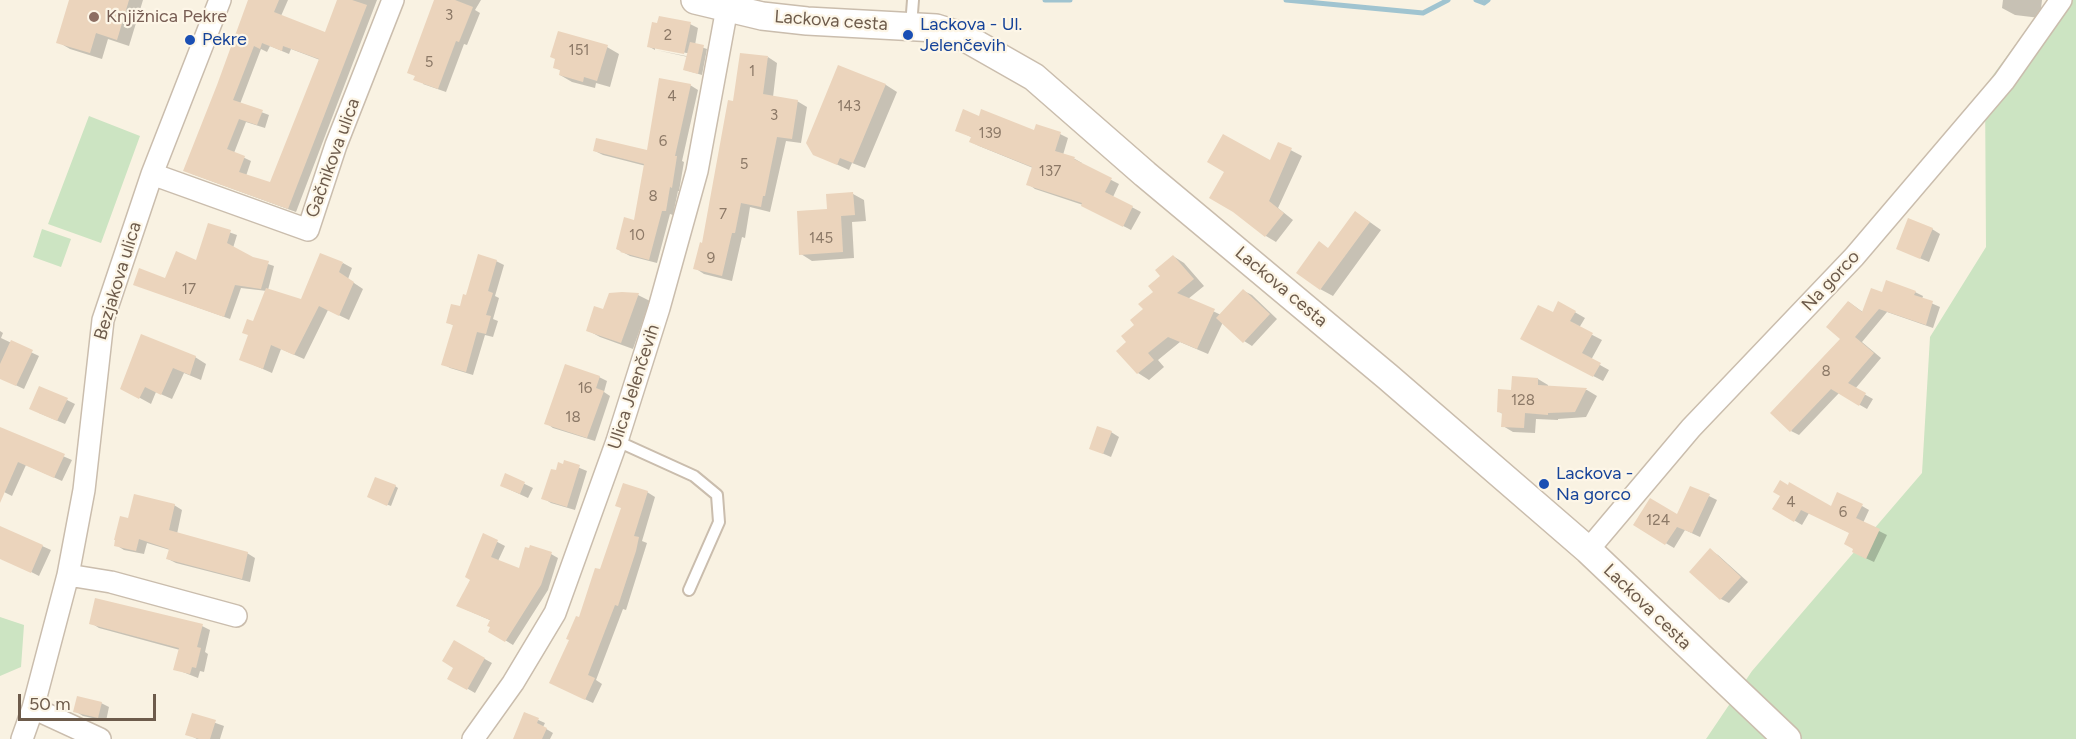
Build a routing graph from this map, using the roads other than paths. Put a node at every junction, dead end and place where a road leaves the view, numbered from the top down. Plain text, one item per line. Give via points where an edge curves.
1 (220, 0) edge
2 (393, 0) edge
3 (695, 0) edge
4 (2061, 0) edge
5 (727, 8) junction
6 (912, 13) edge
7 (152, 174) junction
8 (617, 441) junction
9 (1588, 550) junction
10 (68, 574) junction
11 (688, 590) dead end
12 (236, 616) dead end
13 (33, 708) junction
14 (22, 739) edge
15 (100, 739) edge
16 (473, 739) edge
17 (1787, 739) edge

1 - 7 street, Bezjakova ulica
2 - 7 street, Gačnikova ulica via 336,145 308,230
3 - 5 street, Lackova cesta
4 - 9 street, Na gorco via 2004,81 1862,248 1691,428
5 - 6 street, Lackova cesta via 807,21
5 - 8 street, Ulica Jelenčevih via 697,171
6 - 9 street, Lackova cesta via 936,28 1000,55 1034,77
7 - 10 street, Bezjakova ulica via 103,320 84,490
8 - 11 lane via 694,476 717,495 719,522
8 - 16 street, Ulica Jelenčevih via 555,613
9 - 17 street, Lackova cesta
10 - 12 street
10 - 13 street, Bezjakova ulica
13 - 14 street, Bezjakova ulica
13 - 15 street

